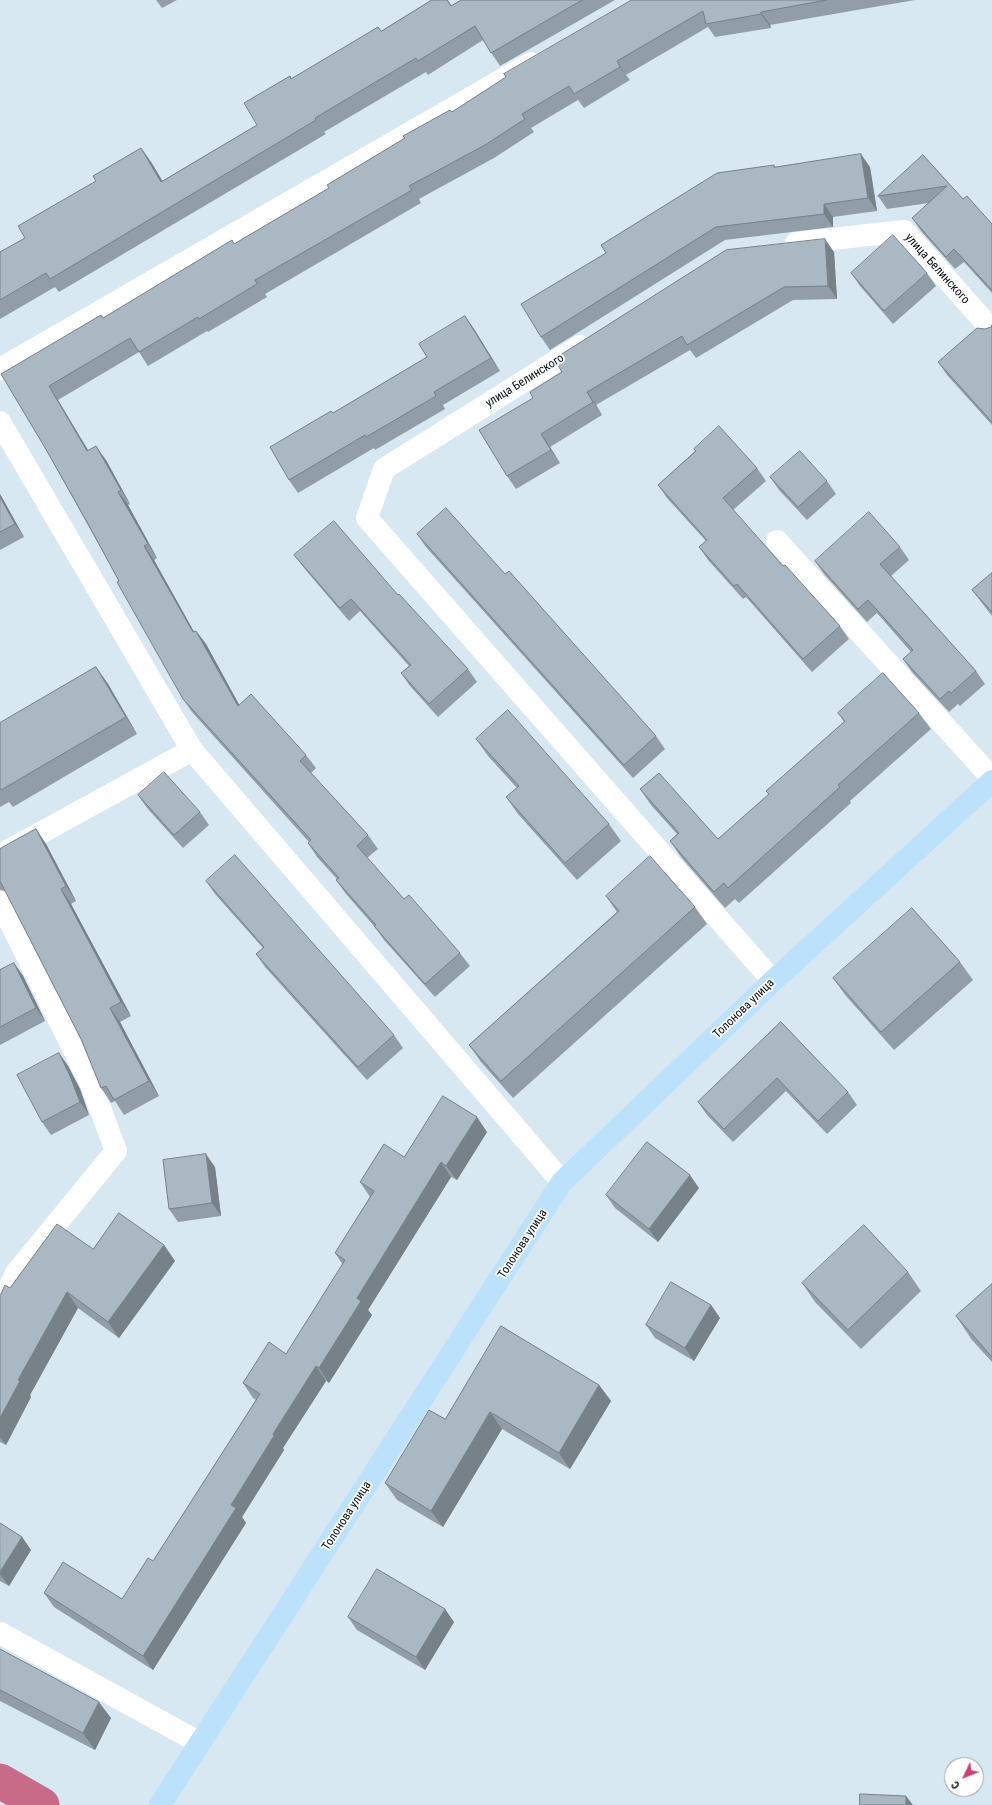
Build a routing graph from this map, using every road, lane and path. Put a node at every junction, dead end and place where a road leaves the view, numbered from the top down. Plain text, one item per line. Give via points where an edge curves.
1 (550, 52) edge
2 (778, 245) edge
3 (992, 330) edge
4 (598, 335) edge
5 (0, 369) edge
6 (0, 422) edge
7 (777, 541) dead end
8 (192, 750) junction
9 (992, 780) edge
10 (0, 855) edge
11 (0, 902) edge
12 (773, 981) junction
13 (562, 1182) junction
14 (0, 1307) edge
15 (0, 1633) edge
16 (200, 1743) junction
17 (162, 1802) edge

1 - 5 street
2 - 3 street, улица Белинского via 904,231
4 - 12 street, улица Белинского via 384,469 367,518
6 - 8 street
7 - 9 street
8 - 10 street
8 - 13 street
9 - 12 main road, Толонова улица
11 - 14 street via 91,1084 116,1151 16,1272
12 - 13 main road, Толонова улица
13 - 16 main road, Толонова улица
15 - 16 street
16 - 17 main road, Толонова улица

